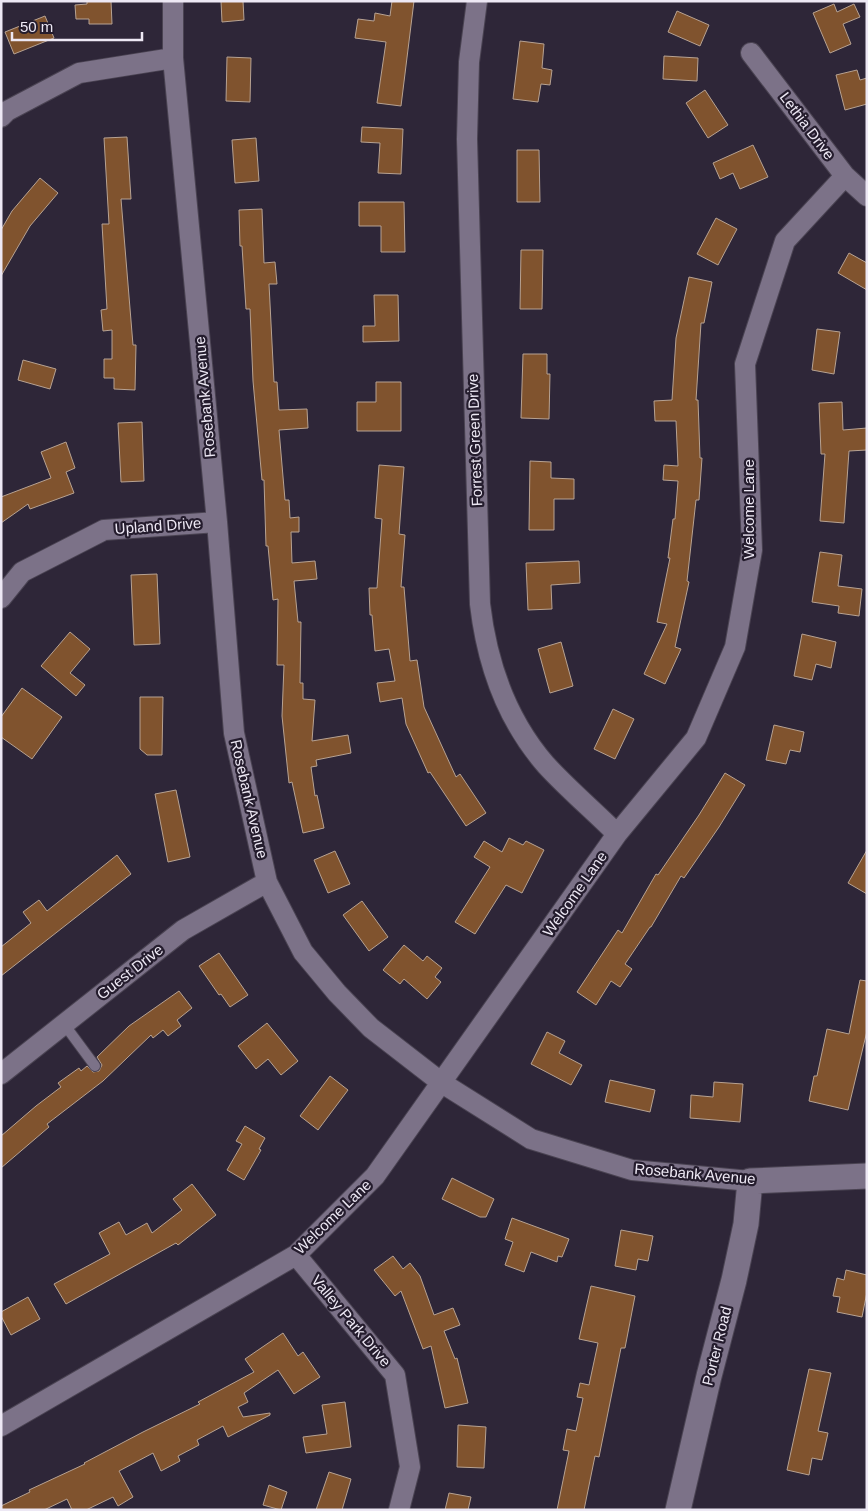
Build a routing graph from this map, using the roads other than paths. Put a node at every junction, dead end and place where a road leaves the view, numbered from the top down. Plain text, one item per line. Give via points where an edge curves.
1 (173, 1) edge
2 (477, 1) edge
3 (751, 54) dead end
4 (173, 58) junction
5 (1, 117) edge
6 (845, 176) junction
7 (867, 196) edge
8 (217, 522) junction
9 (1, 598) edge
10 (617, 834) junction
11 (267, 882) junction
12 (64, 1024) junction
13 (95, 1066) dead end
14 (1, 1074) edge
15 (442, 1083) junction
16 (867, 1176) edge
17 (750, 1181) junction
18 (296, 1255) junction
19 (1, 1426) edge
20 (399, 1510) edge
21 (678, 1510) edge

1 - 4 street, Rosebank Avenue
2 - 10 street, Forrest Green Drive via 469,62 467,138 483,634 500,690 528,742 546,765
3 - 6 street, Lethia Drive
4 - 5 street via 79,73
4 - 8 street, Rosebank Avenue
6 - 7 street, Lethia Drive
6 - 10 street, Welcome Lane via 785,241 745,364 752,550 735,647 696,738
8 - 9 street, Upland Drive via 104,530 22,572
8 - 11 street, Rosebank Avenue via 234,733
10 - 15 street, Welcome Lane
11 - 12 street, Guest Drive via 183,930
11 - 15 street, Rosebank Avenue via 303,952 337,993 371,1028
12 - 13 lane
12 - 14 street, Guest Drive
15 - 17 street, Rosebank Avenue via 531,1139 632,1170
15 - 18 street, Welcome Lane via 375,1176
16 - 17 street, Rosebank Avenue
17 - 21 street, Porter Road via 746,1224 734,1280
18 - 19 street, Welcome Lane
18 - 20 street, Valley Park Drive via 395,1375 410,1466

